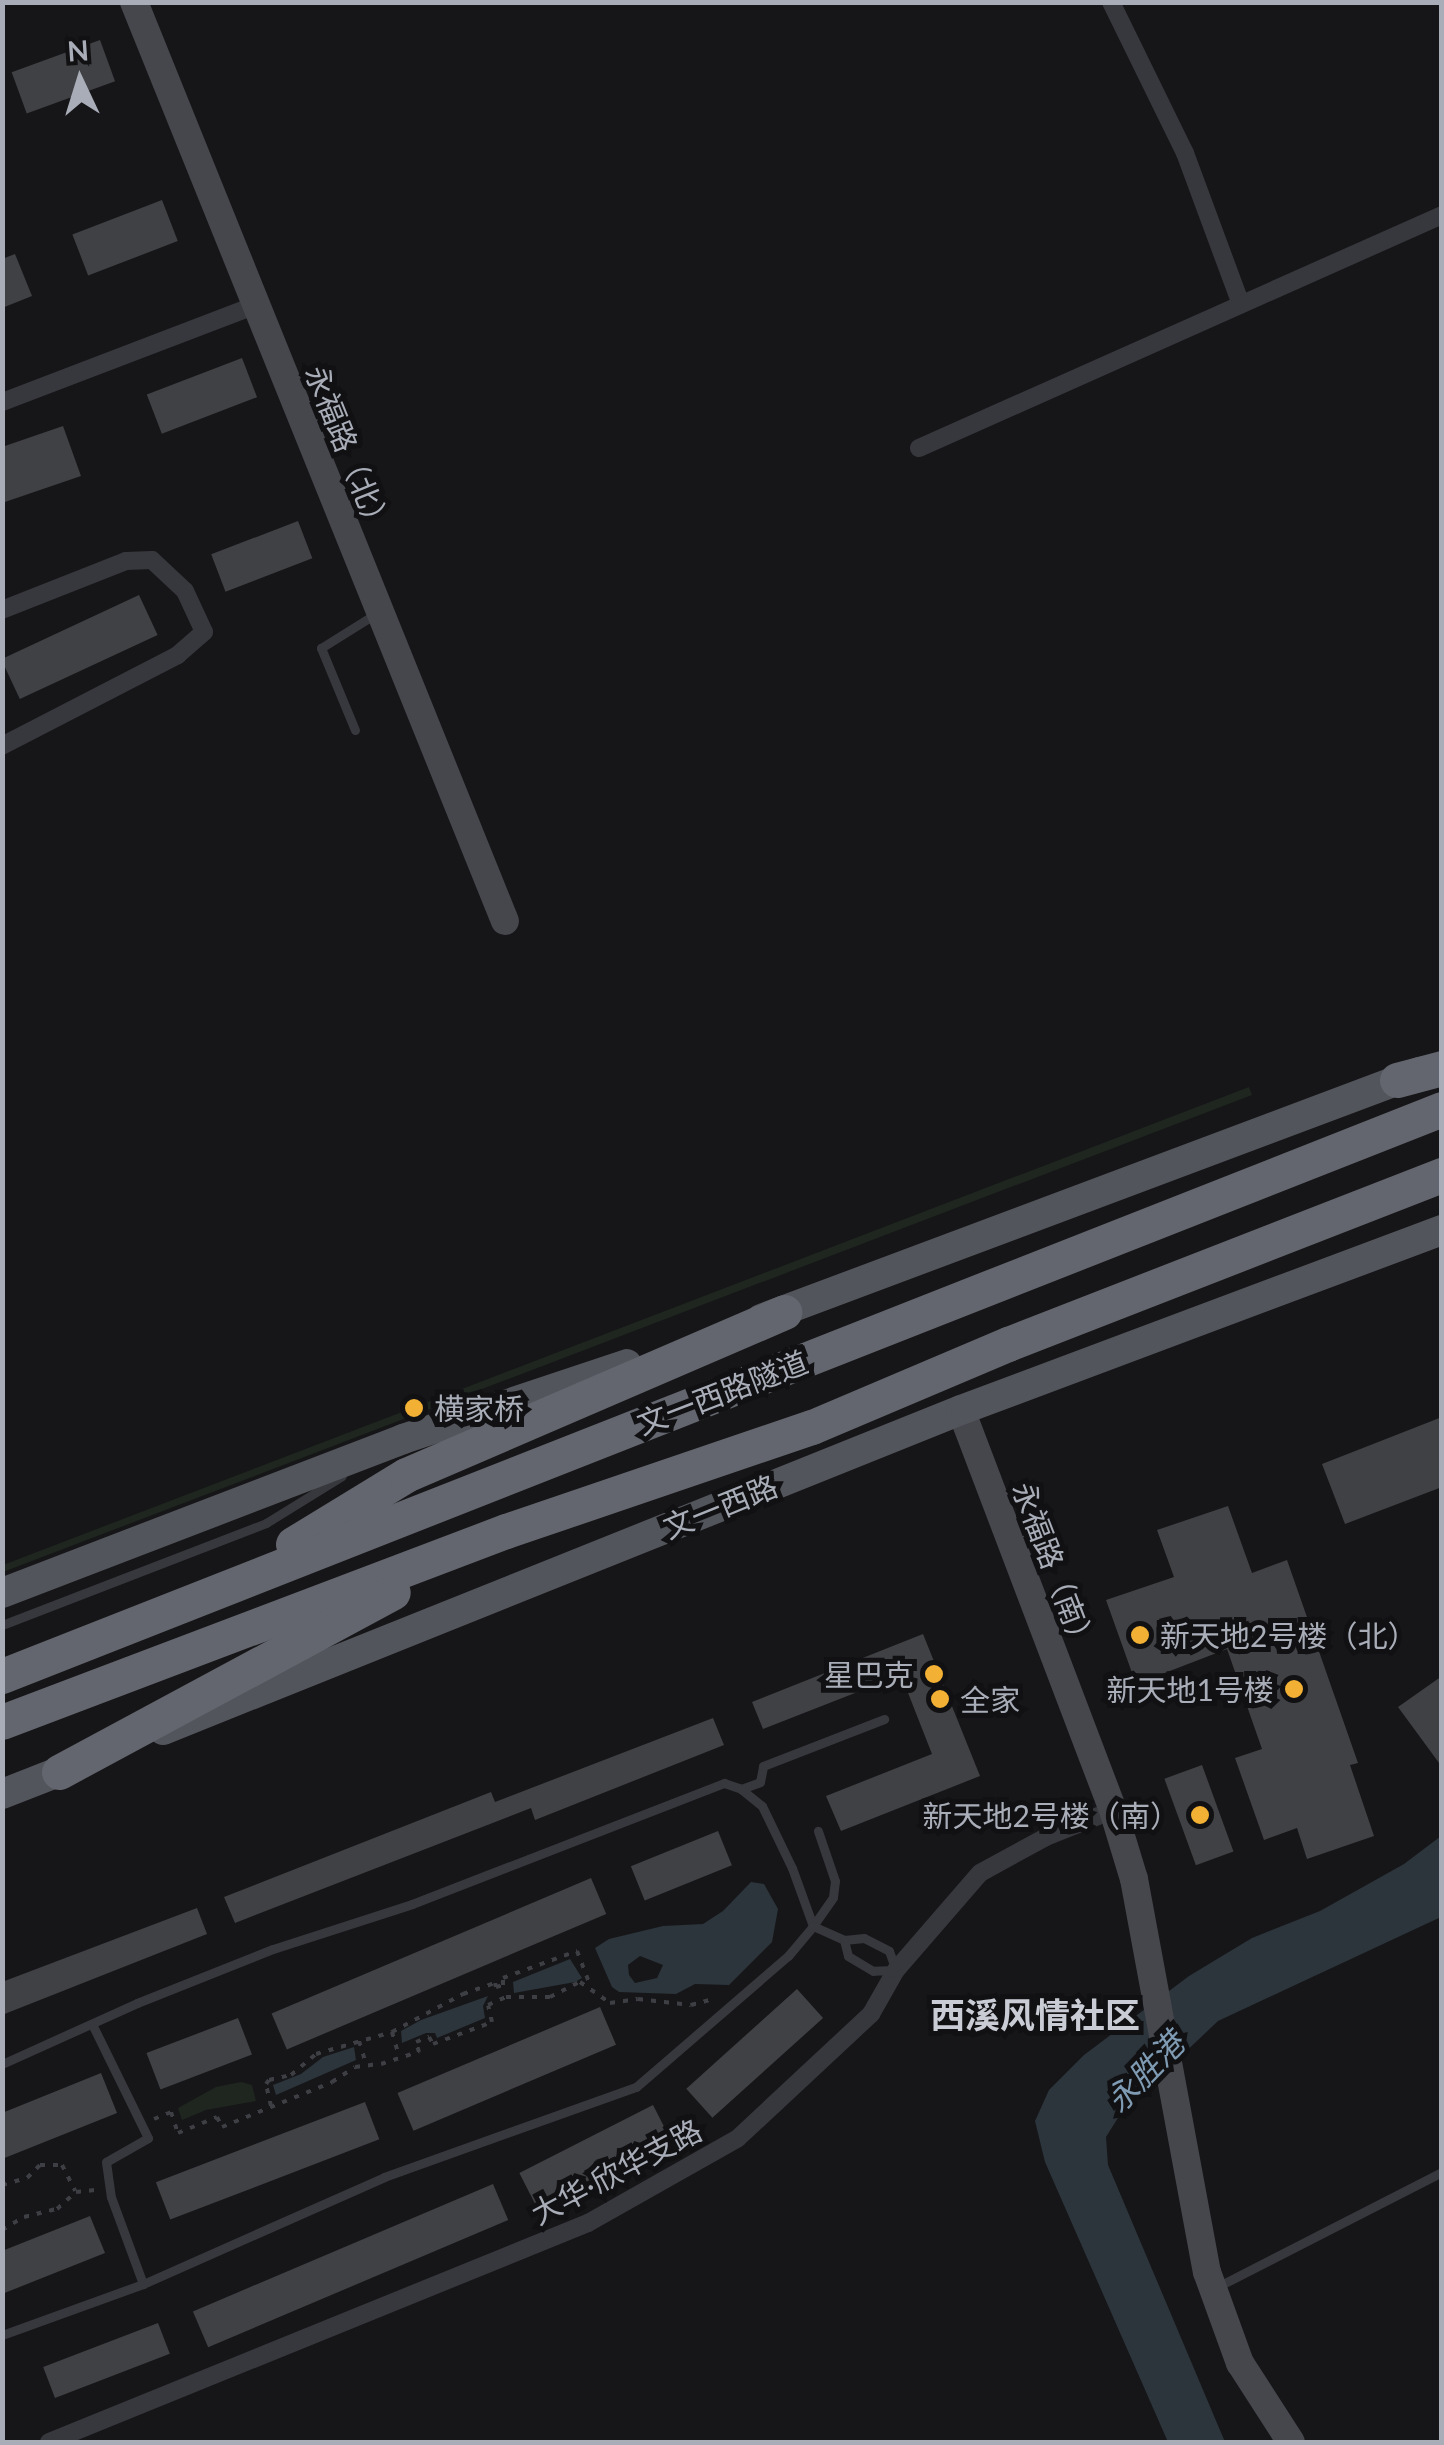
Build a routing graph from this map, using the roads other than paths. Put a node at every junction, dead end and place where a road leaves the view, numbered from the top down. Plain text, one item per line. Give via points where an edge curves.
1 (134, 2) edge
2 (1112, 2) edge
3 (1442, 215) edge
4 (1241, 304) junction
5 (256, 305) junction
6 (2, 402) edge
7 (919, 448) dead end
8 (2, 610) edge
9 (379, 611) junction
10 (355, 730) dead end
11 (2, 746) edge
12 (505, 921) dead end
13 (1442, 1066) edge
14 (1398, 1080) joint
15 (1442, 1109) edge
16 (1431, 1181) edge
17 (1442, 1230) edge
18 (784, 1312) junction
19 (961, 1410) junction
20 (403, 1439) junction
21 (506, 1531) junction
22 (219, 1590) junction
23 (2, 1593) edge
24 (2, 1625) edge
25 (2, 1676) edge
26 (884, 1720) dead end
27 (2, 1722) edge
28 (59, 1772) junction
29 (741, 1789) junction
30 (2, 1794) edge
31 (1113, 1810) junction
32 (818, 1831) dead end
33 (813, 1926) junction
34 (844, 1940) junction
35 (896, 1970) junction
36 (92, 2024) junction
37 (2, 2064) edge
38 (1442, 2172) edge
39 (142, 2284) junction
40 (1213, 2288) junction
41 (2, 2335) edge
42 (59, 2441) edge
43 (1291, 2442) edge

1 - 5 street, 永福路（北）
2 - 4 street via 1185,153
3 - 4 street
4 - 7 street
5 - 6 street
5 - 9 street, 永福路（北）
8 - 11 street via 126,562 152,560 185,590 204,632 178,655
9 - 10 lane via 321,648
9 - 12 street, 永福路（北）
13 - 14 highway
14 - 18 main road
15 - 22 highway, 文一西路隧道
16 - 21 highway, 文一西路隧道 via 812,1427
17 - 19 main road, 文一西路
18 - 20 main road
18 - 22 highway via 406,1475
19 - 28 main road, 文一西路
19 - 31 street, 永福路（南）
20 - 23 main road
20 - 24 lane via 266,1523
21 - 27 highway, 文一西路隧道
21 - 28 highway
22 - 25 highway, 文一西路隧道
26 - 29 lane via 763,1766 760,1782
28 - 30 main road, 文一西路
29 - 33 lane via 762,1806
29 - 36 lane via 724,1783 697,1792
31 - 35 street, 大华·欣华支路 via 980,1873
31 - 40 street, 永福路（南） via 1155,1976
32 - 33 lane via 835,1881 834,1898
33 - 34 lane
33 - 39 lane via 788,1956 636,2087 346,2192
34 - 35 lane via 864,1938 889,1951
34 - 35 lane via 848,1956 873,1971
35 - 42 street, 大华·欣华支路 via 872,2014 738,2138 588,2223
36 - 37 lane
36 - 39 lane via 148,2138 106,2162
38 - 40 lane
39 - 41 lane
40 - 43 street, 永福路（南） via 1240,2363

